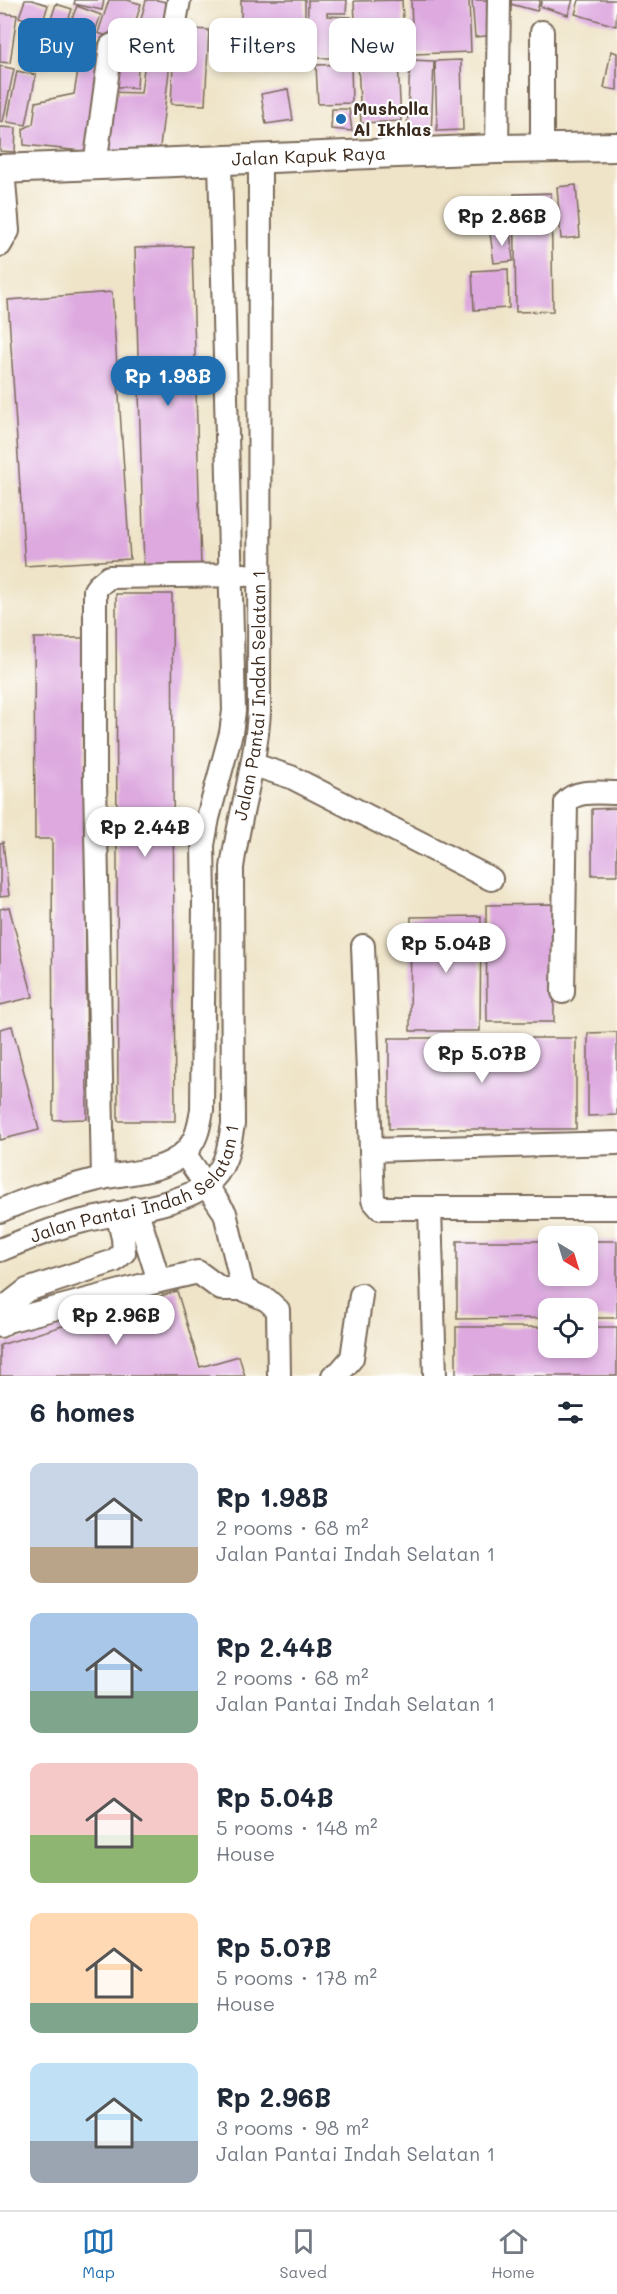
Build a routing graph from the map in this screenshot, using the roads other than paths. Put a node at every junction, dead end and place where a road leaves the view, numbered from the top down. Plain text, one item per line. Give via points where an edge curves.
1 (179, 0) edge
2 (500, 0) edge
3 (542, 32) dead end
4 (617, 147) edge
5 (497, 148) junction
6 (542, 148) junction
7 (95, 166) junction
8 (2, 169) edge
9 (260, 173) junction
10 (221, 174) junction
11 (0, 245) edge
12 (258, 575) junction
13 (232, 576) junction
14 (254, 765) junction
15 (617, 793) edge
16 (491, 879) dead end
17 (363, 946) dead end
18 (563, 992) dead end
19 (617, 1143) edge
20 (370, 1150) junction
21 (184, 1153) junction
22 (103, 1178) junction
23 (206, 1185) junction
24 (430, 1208) junction
25 (617, 1208) edge
26 (0, 1210) edge
27 (126, 1211) junction
28 (0, 1250) edge
29 (159, 1281) junction
30 (243, 1289) junction
31 (362, 1295) dead end
32 (3, 1324) edge
33 (279, 1376) edge
34 (333, 1376) edge
35 (435, 1376) edge

1 - 7 street via 167,50 117,43 111,46
2 - 5 street
3 - 6 street
4 - 6 main road, Jalan Kapuk Raya
5 - 6 main road, Jalan Kapuk Raya
5 - 9 main road, Jalan Kapuk Raya
7 - 8 main road, Jalan Kapuk Raya
7 - 10 main road, Jalan Kapuk Raya
8 - 11 street via 8,231
9 - 10 main road, Jalan Kapuk Raya
9 - 12 street, Jalan Pantai Indah Selatan 1
10 - 13 street, Jalan Pantai Indah Selatan 1
12 - 13 street
12 - 14 street, Jalan Pantai Indah Selatan 1 via 259,711
13 - 21 street, Jalan Pantai Indah Selatan 1 via 234,711 203,844 202,1110 197,1136
13 - 22 street via 110,577 95,590
14 - 16 street via 291,777
14 - 23 street, Jalan Pantai Indah Selatan 1 via 232,868 233,1124 225,1162
15 - 18 street via 578,794 566,802
17 - 20 street
19 - 20 street
20 - 24 street via 375,1205
21 - 22 street, Jalan Pantai Indah Selatan 1 via 168,1164
21 - 23 street
22 - 26 street, Jalan Pantai Indah Selatan 1
23 - 27 street, Jalan Pantai Indah Selatan 1 via 191,1194
23 - 30 street via 225,1213
24 - 25 street
24 - 35 street
27 - 28 street, Jalan Pantai Indah Selatan 1
27 - 29 street
27 - 32 street via 124,1252 114,1261 27,1290 4,1308
29 - 30 street via 198,1272 221,1289
29 - 32 street
30 - 33 street via 278,1310
31 - 34 street via 352,1358

